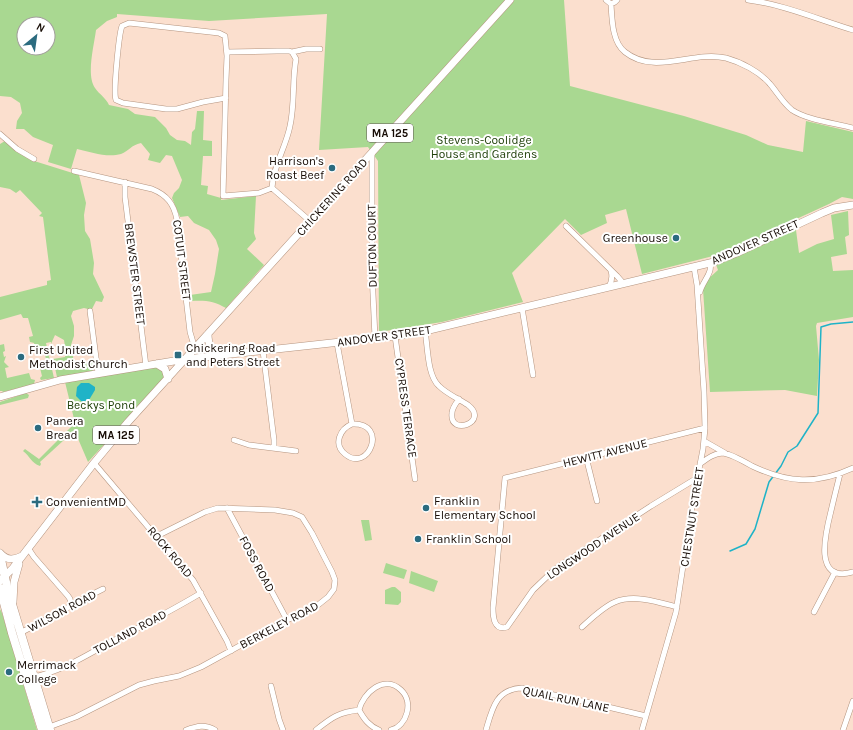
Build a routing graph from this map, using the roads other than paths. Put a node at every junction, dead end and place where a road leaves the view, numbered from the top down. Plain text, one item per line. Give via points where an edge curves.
1 (510, 0) edge
2 (606, 0) edge
3 (617, 0) edge
4 (751, 0) edge
5 (611, 4) junction
6 (853, 30) edge
7 (320, 49) dead end
8 (226, 52) junction
9 (292, 52) junction
10 (226, 98) junction
11 (853, 128) edge
12 (0, 134) edge
13 (372, 153) junction
14 (34, 159) dead end
15 (74, 171) dead end
16 (125, 182) junction
17 (272, 188) junction
18 (853, 206) edge
19 (310, 221) junction
20 (566, 226) dead end
21 (710, 263) junction
22 (694, 267) junction
23 (609, 268) junction
24 (623, 283) junction
25 (609, 287) junction
26 (698, 299) junction
27 (522, 308) junction
28 (90, 311) dead end
29 (425, 331) junction
30 (208, 334) junction
31 (395, 336) junction
32 (375, 338) junction
33 (337, 343) junction
34 (195, 349) junction
35 (264, 351) junction
36 (220, 355) junction
37 (186, 359) junction
38 (157, 364) junction
39 (146, 366) junction
40 (98, 373) junction
41 (533, 375) dead end
42 (168, 379) junction
43 (0, 397) edge
44 (459, 399) junction
45 (352, 424) junction
46 (705, 428) junction
47 (234, 440) dead end
48 (704, 441) junction
49 (274, 448) junction
50 (296, 451) dead end
51 (725, 453) junction
52 (586, 457) junction
53 (94, 463) junction
54 (701, 463) junction
55 (853, 468) edge
56 (840, 474) junction
57 (698, 478) junction
58 (415, 479) dead end
59 (597, 501) dead end
60 (227, 508) junction
61 (157, 536) junction
62 (28, 548) junction
63 (0, 554) edge
64 (23, 556) junction
65 (835, 572) junction
66 (853, 572) edge
67 (2, 579) edge
68 (0, 588) edge
69 (103, 589) dead end
70 (201, 593) junction
71 (71, 605) junction
72 (6, 606) edge
73 (677, 607) junction
74 (814, 612) dead end
75 (287, 620) junction
76 (582, 627) dead end
77 (501, 628) joint
78 (20, 633) junction
79 (231, 651) junction
80 (34, 677) junction
81 (271, 686) dead end
82 (853, 701) edge
83 (359, 710) junction
84 (646, 716) junction
85 (47, 729) edge
86 (186, 730) edge
87 (215, 730) edge
88 (283, 730) edge
89 (316, 730) edge
90 (379, 730) edge
91 (391, 730) edge
92 (486, 730) edge
93 (642, 730) edge
94 (843, 730) edge

1 - 13 main road, CHICKERING ROAD / MA 125
2 - 5 street
3 - 5 street
4 - 6 street
5 - 11 street via 617,41 621,48 634,57 660,63 712,56 733,60 763,77 792,110 808,117
7 - 9 street
8 - 9 street
8 - 10 street
8 - 10 street via 225,36 221,33 126,24 122,26 119,38 114,90 116,100 121,102 166,108 182,108
9 - 17 street via 296,59 292,113
10 - 17 street via 223,196 259,193
12 - 14 street via 17,149
13 - 19 main road, CHICKERING ROAD / MA 125
13 - 32 street, DUFTON COURT
15 - 16 street, COTUIT STREET
16 - 34 street, COTUIT STREET via 160,192 176,213 190,332
16 - 39 street, BREWSTER STREET
17 - 19 street
18 - 21 main road, ANDOVER STREET via 834,208
19 - 30 main road, CHICKERING ROAD / MA 125
20 - 23 street
21 - 22 main road, ANDOVER STREET
21 - 26 street, CHESTNUT STREET via 711,268
22 - 24 main road, ANDOVER STREET
22 - 26 street, CHESTNUT STREET
23 - 24 street
23 - 25 street via 613,276
24 - 25 main road, ANDOVER STREET
25 - 27 main road, ANDOVER STREET
26 - 46 street, CHESTNUT STREET
27 - 29 main road, ANDOVER STREET
27 - 41 street
28 - 40 street
29 - 31 main road, ANDOVER STREET
29 - 44 street via 432,377 440,387
30 - 34 main road, CHICKERING ROAD / MA 125
30 - 36 main road via 211,348
31 - 32 main road, ANDOVER STREET
31 - 58 street, CYPRESS TERRACE
32 - 33 main road, ANDOVER STREET
33 - 35 main road, ANDOVER STREET
33 - 45 street
34 - 37 main road, CHICKERING ROAD / MA 125
35 - 36 main road, ANDOVER STREET
35 - 49 street
36 - 37 main road, ANDOVER STREET
37 - 38 main road, ANDOVER STREET
37 - 42 main road, MA 125
38 - 39 main road, ANDOVER STREET
38 - 42 main road via 165,369
39 - 40 main road, ANDOVER STREET
40 - 43 main road, ANDOVER STREET via 60,380
42 - 53 main road, MA 125
44 - 44 street via 473,410 473,420 467,425 459,425 453,421 453,409
45 - 45 street via 362,425 372,437 371,448 359,458 348,456 340,446 339,435 346,426
46 - 48 street, CHESTNUT STREET
46 - 52 street, HEWITT AVENUE
47 - 49 street
48 - 51 street
48 - 54 street, CHESTNUT STREET
49 - 50 street
51 - 54 street via 709,457
51 - 56 street via 774,475 793,480 810,481
52 - 59 street
52 - 77 street, HEWITT AVENUE via 505,478 494,608 494,621
53 - 61 street, ROCK ROAD
53 - 62 main road, MA 125
54 - 57 street, CHESTNUT STREET
55 - 56 street
56 - 65 street via 824,543 825,560
57 - 73 street, CHESTNUT STREET
57 - 77 street, LONGWOOD AVENUE via 555,569 533,590 509,625
60 - 61 street, BERKELEY ROAD via 212,509
60 - 75 street, FOSS ROAD
60 - 75 street, BERKELEY ROAD via 292,513 302,518 312,533 335,580 333,593 322,602
61 - 70 street, ROCK ROAD
62 - 64 main road, MA 125
62 - 71 street via 68,596
63 - 64 main road via 10,560
63 - 67 highway
64 - 67 main road, MA 125
64 - 72 main road, MA 125
65 - 66 street
65 - 74 street
67 - 72 highway
68 - 72 highway
69 - 71 street, WILSON ROAD
70 - 79 street, ROCK ROAD
70 - 80 street, TOLLAND ROAD via 69,665 49,674
71 - 78 street, WILSON ROAD
72 - 78 highway
72 - 85 highway
73 - 76 street via 637,599 621,600 610,604
73 - 84 street, CHESTNUT STREET
75 - 79 street, BERKELEY ROAD
78 - 80 highway
79 - 85 street, BERKELEY ROAD via 186,674 132,688
80 - 85 highway
81 - 88 street
82 - 94 street
83 - 89 street via 343,712
83 - 90 street via 364,720
83 - 91 street via 360,703 373,688 385,684 397,687 406,697 407,713 398,728
84 - 92 street, QUAIL RUN LANE via 515,688 504,692 498,699
84 - 93 street, CHESTNUT STREET
86 - 87 street via 203,726

